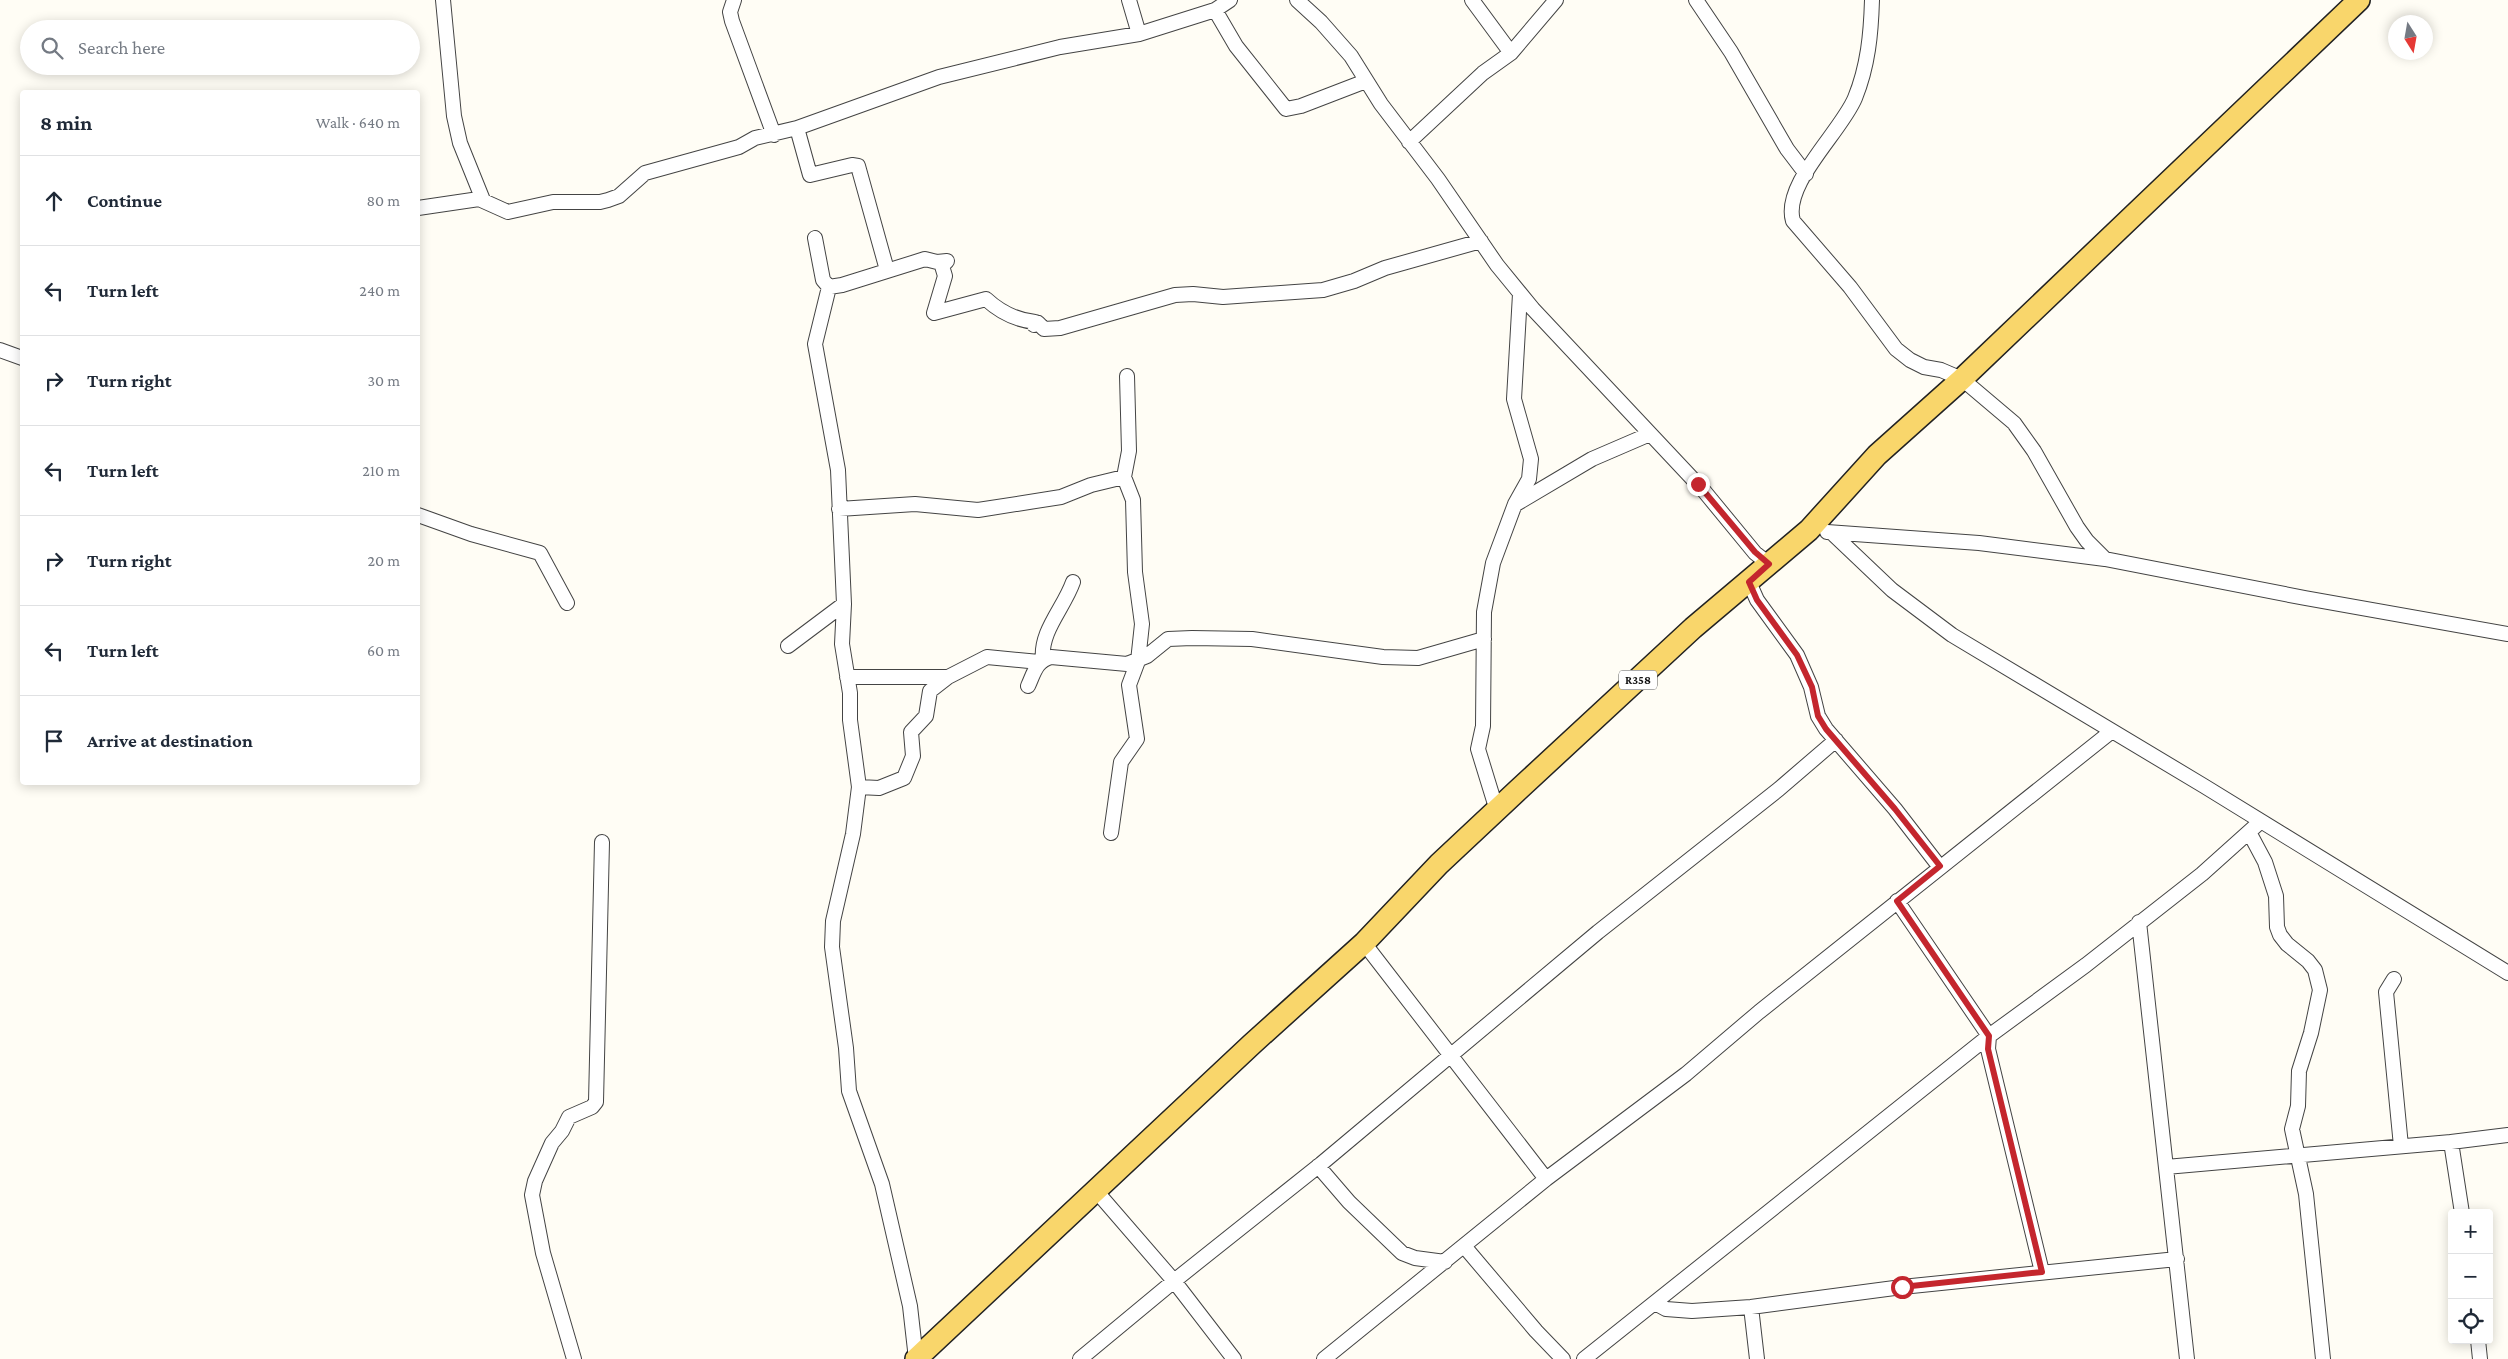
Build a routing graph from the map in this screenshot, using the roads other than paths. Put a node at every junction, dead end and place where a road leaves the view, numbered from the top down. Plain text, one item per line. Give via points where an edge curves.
1 (443, 0) edge
2 (734, 0) edge
3 (1129, 0) edge
4 (1230, 0) edge
5 (1472, 0) edge
6 (1556, 0) edge
7 (1696, 0) edge
8 (1872, 0) edge
9 (2359, 0) edge
10 (1300, 2) edge
11 (1215, 10) junction
12 (1139, 34) junction
13 (1510, 53) junction
14 (1366, 81) junction
15 (797, 128) junction
16 (774, 135) junction
17 (1409, 142) junction
18 (1806, 174) junction
19 (483, 200) junction
20 (420, 208) edge
21 (815, 238) dead end
22 (1481, 241) junction
23 (887, 270) junction
24 (829, 287) junction
25 (1520, 294) junction
26 (0, 350) edge
27 (20, 357) edge
28 (1127, 376) dead end
29 (1962, 379) junction
30 (1650, 434) junction
31 (1124, 477) junction
32 (1515, 504) junction
33 (839, 509) junction
34 (420, 516) edge
35 (1809, 530) junction
36 (1832, 533) junction
37 (2105, 559) junction
38 (1769, 564) junction
39 (1073, 582) dead end
40 (1749, 582) junction
41 (567, 603) dead end
42 (844, 604) junction
43 (2508, 634) edge
44 (1484, 639) junction
45 (788, 646) dead end
46 (1041, 661) junction
47 (1138, 661) junction
48 (847, 677) junction
49 (948, 677) junction
50 (1028, 686) dead end
51 (2112, 731) junction
52 (1836, 740) junction
53 (859, 787) junction
54 (1500, 808) junction
55 (2260, 822) junction
56 (2249, 832) junction
57 (1111, 833) dead end
58 (602, 842) dead end
59 (1940, 866) junction
60 (1897, 901) junction
61 (2139, 922) junction
62 (1364, 943) junction
63 (2508, 973) edge
64 (2394, 979) dead end
65 (1989, 1036) junction
66 (1452, 1056) junction
67 (2508, 1135) edge
68 (2451, 1142) junction
69 (2401, 1146) junction
70 (2299, 1155) junction
71 (1318, 1166) junction
72 (2166, 1167) junction
73 (1546, 1179) junction
74 (1097, 1192) junction
75 (2461, 1209) edge
76 (1464, 1246) junction
77 (2176, 1259) junction
78 (1445, 1262) junction
79 (2042, 1272) junction
80 (1174, 1281) junction
81 (1655, 1304) junction
82 (1751, 1307) junction
83 (2478, 1344) edge
84 (574, 1359) edge
85 (916, 1359) edge
86 (1080, 1359) edge
87 (1234, 1359) edge
88 (1324, 1359) edge
89 (1563, 1359) edge
90 (1584, 1359) edge
91 (1757, 1359) edge
92 (2187, 1359) edge
93 (2323, 1359) edge
94 (2480, 1359) edge

1 - 19 street via 454,116 460,142
2 - 16 street via 730,12 732,21
3 - 12 street
4 - 11 street
5 - 13 street
6 - 13 street
7 - 18 street via 1731,52 1787,149
8 - 18 street via 1868,56 1855,97 1846,116
9 - 29 main road, R358
10 - 14 street via 1340,42
11 - 12 street
11 - 14 street via 1236,46 1286,109
12 - 15 street via 1060,47 939,77
13 - 17 street via 1482,73
14 - 17 street
15 - 16 street
15 - 23 street via 810,176 858,166
16 - 19 street via 645,173 619,196 600,202 552,202 508,212 498,210
17 - 22 street
18 - 29 street via 1795,194 1790,213 1796,226 1850,287 1896,349 1924,367
19 - 20 street
21 - 24 street via 823,280
22 - 23 street via 1385,268 1323,290 1223,298 1175,295 1069,326 1044,329 1038,323 1034,325 1035,322 1018,319 986,299 934,314 945,276 942,266 948,261 937,262 928,258
22 - 25 street
23 - 24 street
24 - 33 street via 815,344 835,452
25 - 30 street
25 - 32 street via 1514,400 1531,459 1529,479
26 - 27 street
28 - 31 street via 1129,451
29 - 35 main road, R358 via 1877,455
29 - 37 street via 2014,423 2034,451 2077,527
30 - 32 street via 1592,459
30 - 38 street
31 - 33 street via 1061,497 978,510 915,504
31 - 47 street via 1133,500 1135,572 1142,624
32 - 44 street via 1494,562 1484,612
33 - 42 street
34 - 41 street via 540,554
35 - 36 street
35 - 38 main road, R358
36 - 37 street via 1979,543
36 - 51 street via 1892,590 1952,635
37 - 43 street
38 - 40 main road, R358
39 - 46 street via 1046,635
40 - 52 street via 1757,600 1797,655 1812,687 1818,716
40 - 54 main road, R358 via 1693,628
42 - 45 street
42 - 48 street via 842,644
44 - 47 street via 1430,656 1401,658 1252,639 1172,638
44 - 54 street via 1483,726 1478,749 1494,800
46 - 47 street via 1051,657 1120,664
46 - 49 street via 987,657
46 - 50 street
47 - 57 street via 1129,685 1137,739 1121,762
48 - 49 street
48 - 53 street
49 - 53 street via 930,691 926,716 911,732 914,756 904,778 880,788
51 - 55 street
51 - 59 street
52 - 59 street
52 - 66 street via 1780,789 1598,932
53 - 85 street via 853,834 833,921 834,960 849,1091 882,1184 910,1306
54 - 62 main road, R358 via 1439,864
55 - 56 street
55 - 63 street
56 - 61 street via 2202,874
56 - 70 street via 2276,896 2280,935 2308,960 2315,970 2320,990 2312,1034 2299,1071 2298,1106 2292,1129
58 - 84 street via 596,1102 592,1107 568,1117 552,1143 532,1191 543,1253
59 - 60 street
60 - 65 street
60 - 73 street via 1686,1074
61 - 65 street
61 - 72 street
62 - 66 street
62 - 74 main road, R358 via 1252,1044
64 - 69 street via 2386,992
65 - 79 street via 1988,1049
65 - 81 street
66 - 71 street
66 - 73 street
67 - 68 street
68 - 69 street
68 - 75 street
69 - 70 street
70 - 72 street
70 - 93 street
71 - 78 street via 1349,1202 1402,1253
71 - 80 street
72 - 77 street
73 - 76 street
74 - 80 street
74 - 85 main road, R358
76 - 78 street
76 - 89 street
77 - 79 street
77 - 92 street
78 - 88 street
79 - 82 street
80 - 86 street
80 - 87 street
81 - 82 street via 1666,1309 1692,1311
81 - 90 street
82 - 91 street
83 - 94 street

